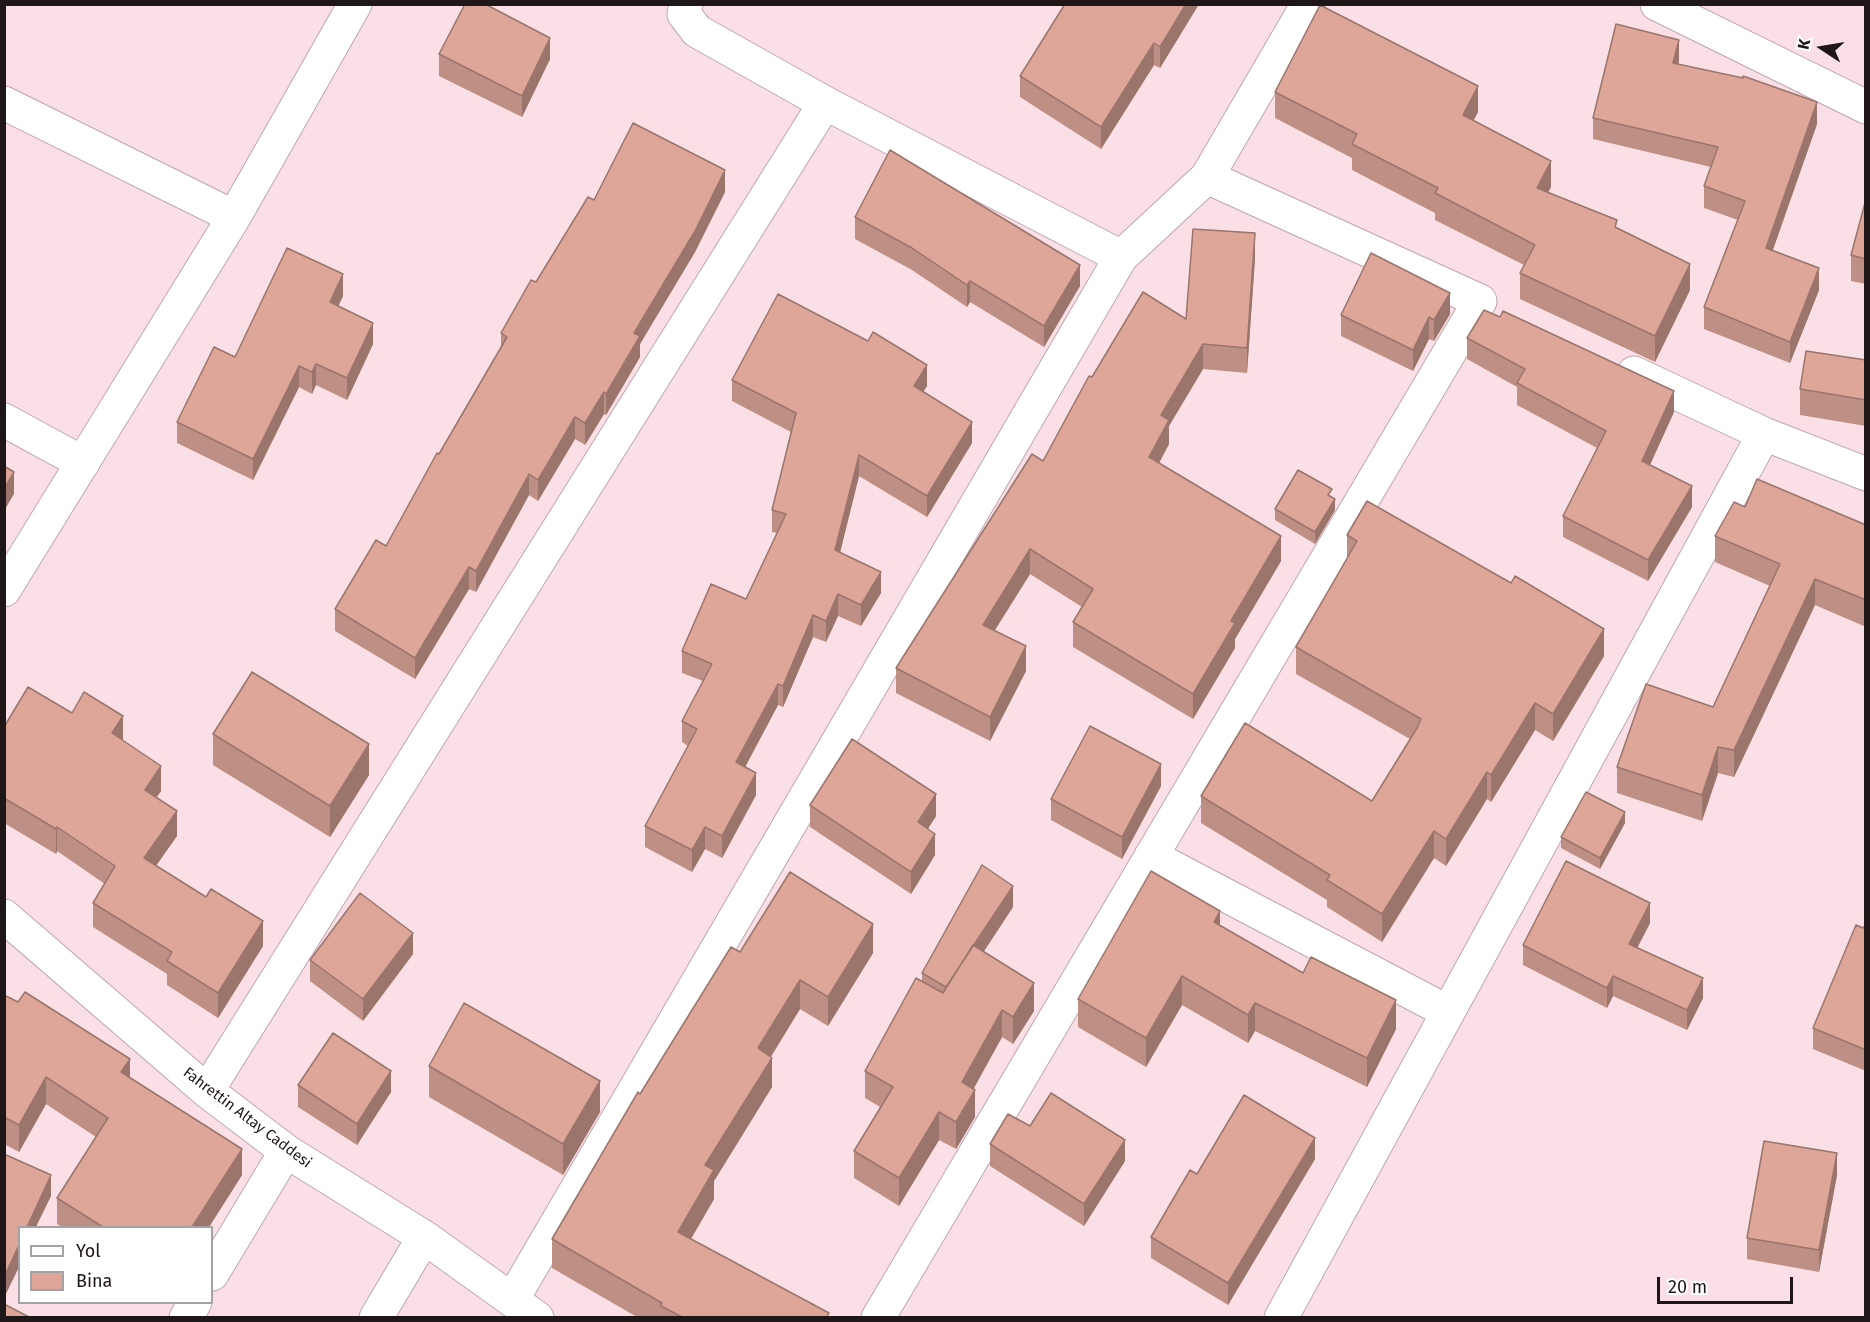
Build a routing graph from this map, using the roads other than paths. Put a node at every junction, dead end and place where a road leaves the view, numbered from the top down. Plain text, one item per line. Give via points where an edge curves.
1 (355, 4) edge
2 (686, 4) edge
3 (1308, 4) edge
4 (1657, 4) edge
5 (4, 103) edge
6 (825, 103) junction
7 (1866, 107) edge
8 (1207, 177) junction
9 (234, 217) junction
10 (1121, 257) junction
11 (1480, 301) junction
12 (1512, 316) edge
13 (1606, 360) edge
14 (4, 420) edge
15 (1764, 434) junction
16 (83, 464) junction
17 (1866, 474) edge
18 (4, 590) edge
19 (1151, 856) junction
20 (5, 916) edge
21 (1448, 1012) junction
22 (207, 1091) junction
23 (286, 1151) junction
24 (424, 1237) junction
25 (213, 1272) edge
26 (194, 1304) edge
27 (525, 1309) edge
28 (186, 1317) edge
29 (376, 1317) edge
30 (878, 1317) edge
31 (1281, 1317) edge

1 - 9 street
2 - 6 street via 684,15 697,32
3 - 8 street
4 - 7 street
5 - 9 street
6 - 10 street
6 - 22 street
8 - 10 street
8 - 11 street
9 - 16 street
10 - 27 street
11 - 12 street
11 - 19 street
13 - 15 street
14 - 16 street
15 - 17 street
15 - 21 street
16 - 18 street
19 - 21 street
19 - 30 street
20 - 22 street, Fahrettin Altay Caddesi
21 - 31 street
22 - 23 street, Fahrettin Altay Caddesi
23 - 24 street, Fahrettin Altay Caddesi
23 - 25 street
24 - 27 street, Fahrettin Altay Caddesi
24 - 29 street
26 - 28 street

